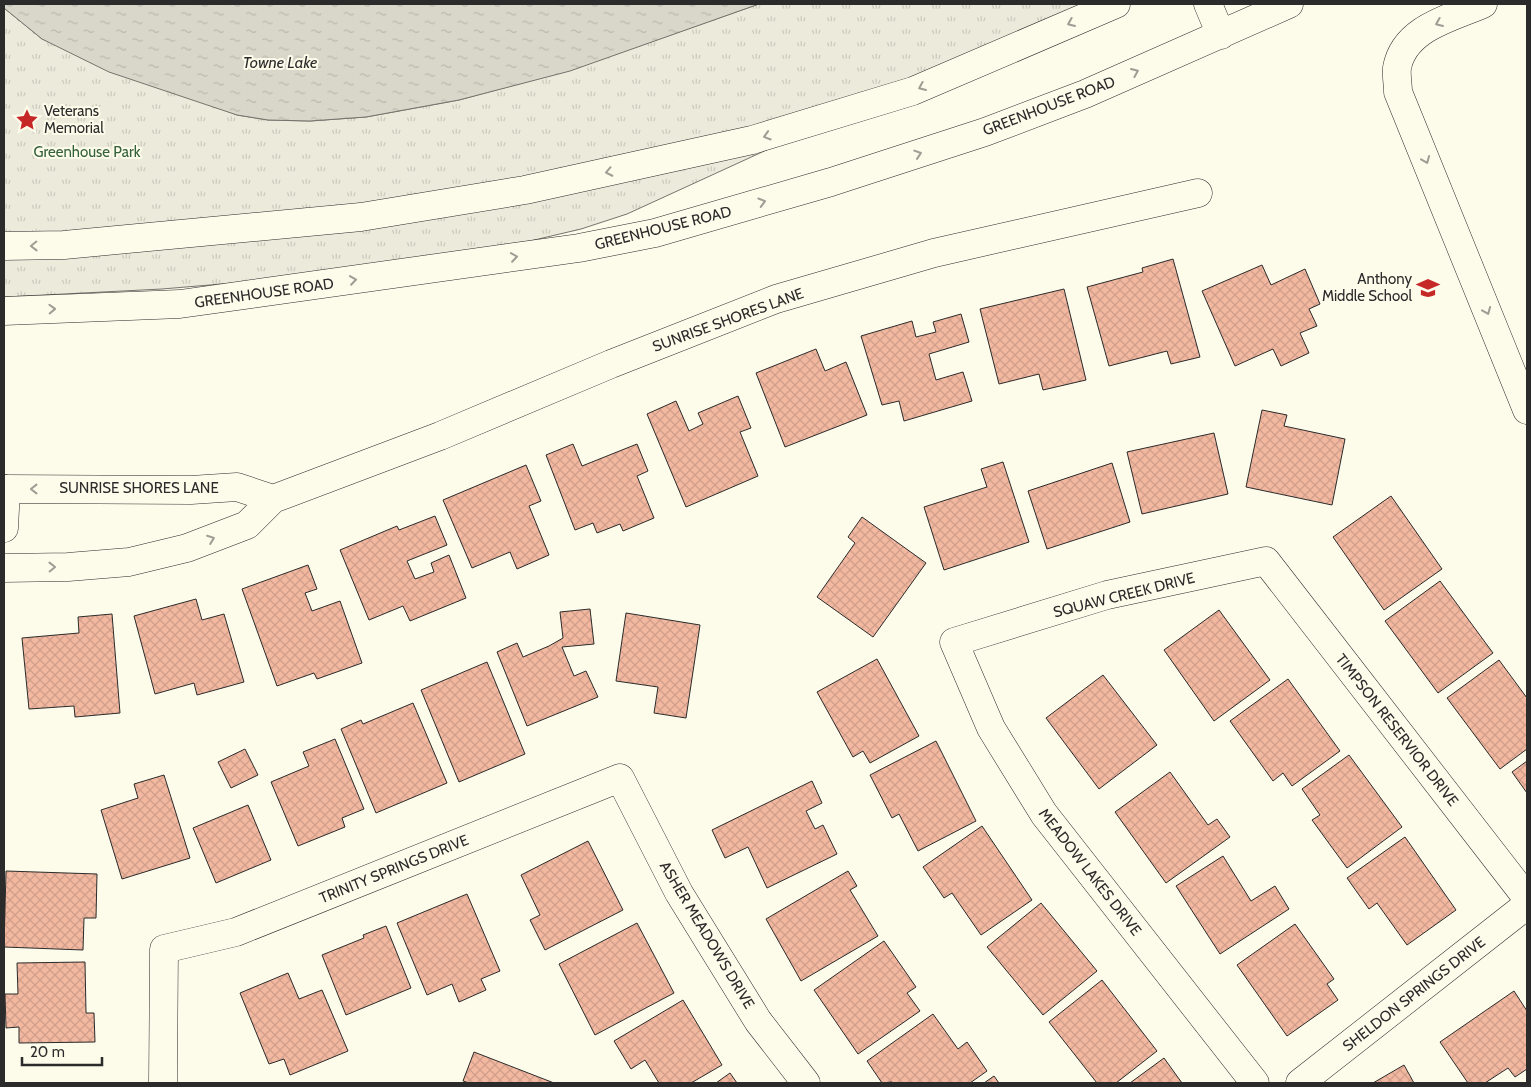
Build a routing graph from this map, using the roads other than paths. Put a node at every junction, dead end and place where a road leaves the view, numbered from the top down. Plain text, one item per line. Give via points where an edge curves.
1 (1116, 4) edge
2 (1208, 4) edge
3 (1289, 4) edge
4 (1484, 4) edge
5 (1222, 34) junction
6 (1198, 192) dead end
7 (4, 246) edge
8 (4, 311) edge
9 (1527, 410) edge
10 (5, 488) edge
11 (273, 498) junction
12 (4, 528) edge
13 (1266, 561) joint
14 (4, 568) edge
15 (954, 642) joint
16 (620, 778) joint
17 (1527, 898) edge
18 (1527, 905) edge
19 (162, 1083) edge
20 (806, 1083) edge
21 (1255, 1083) edge
22 (1300, 1083) edge

1 -> 7 street via 904,94 752,140 534,188 361,217 64,245
2 - 5 street
3 - 5 street, GREENHOUSE ROAD
4 -> 9 street via 1420,32 1404,48 1397,69 1398,92
8 -> 5 street, GREENHOUSE ROAD via 180,304 580,248 655,233 831,182 985,132 1085,94
6 - 11 street, SUNRISE SHORES LANE via 934,253 776,299 440,436
11 -> 10 street, SUNRISE SHORES LANE via 237,487 191,490
10 - 12 street
14 -> 11 street, SUNRISE SHORES LANE via 129,562 187,548 247,525
13 - 15 street, SQUAW CREEK DRIVE via 1108,595
13 - 17 street, TIMPSON RESERVIOR DRIVE
15 - 21 street, MEADOW LAKES DRIVE via 991,728 1044,814
16 - 19 street, TRINITY SPRINGS DRIVE via 236,932 164,948
16 - 20 street, ASHER MEADOWS DRIVE via 679,893 758,1021
18 - 22 street, SHELDON SPRINGS DRIVE

